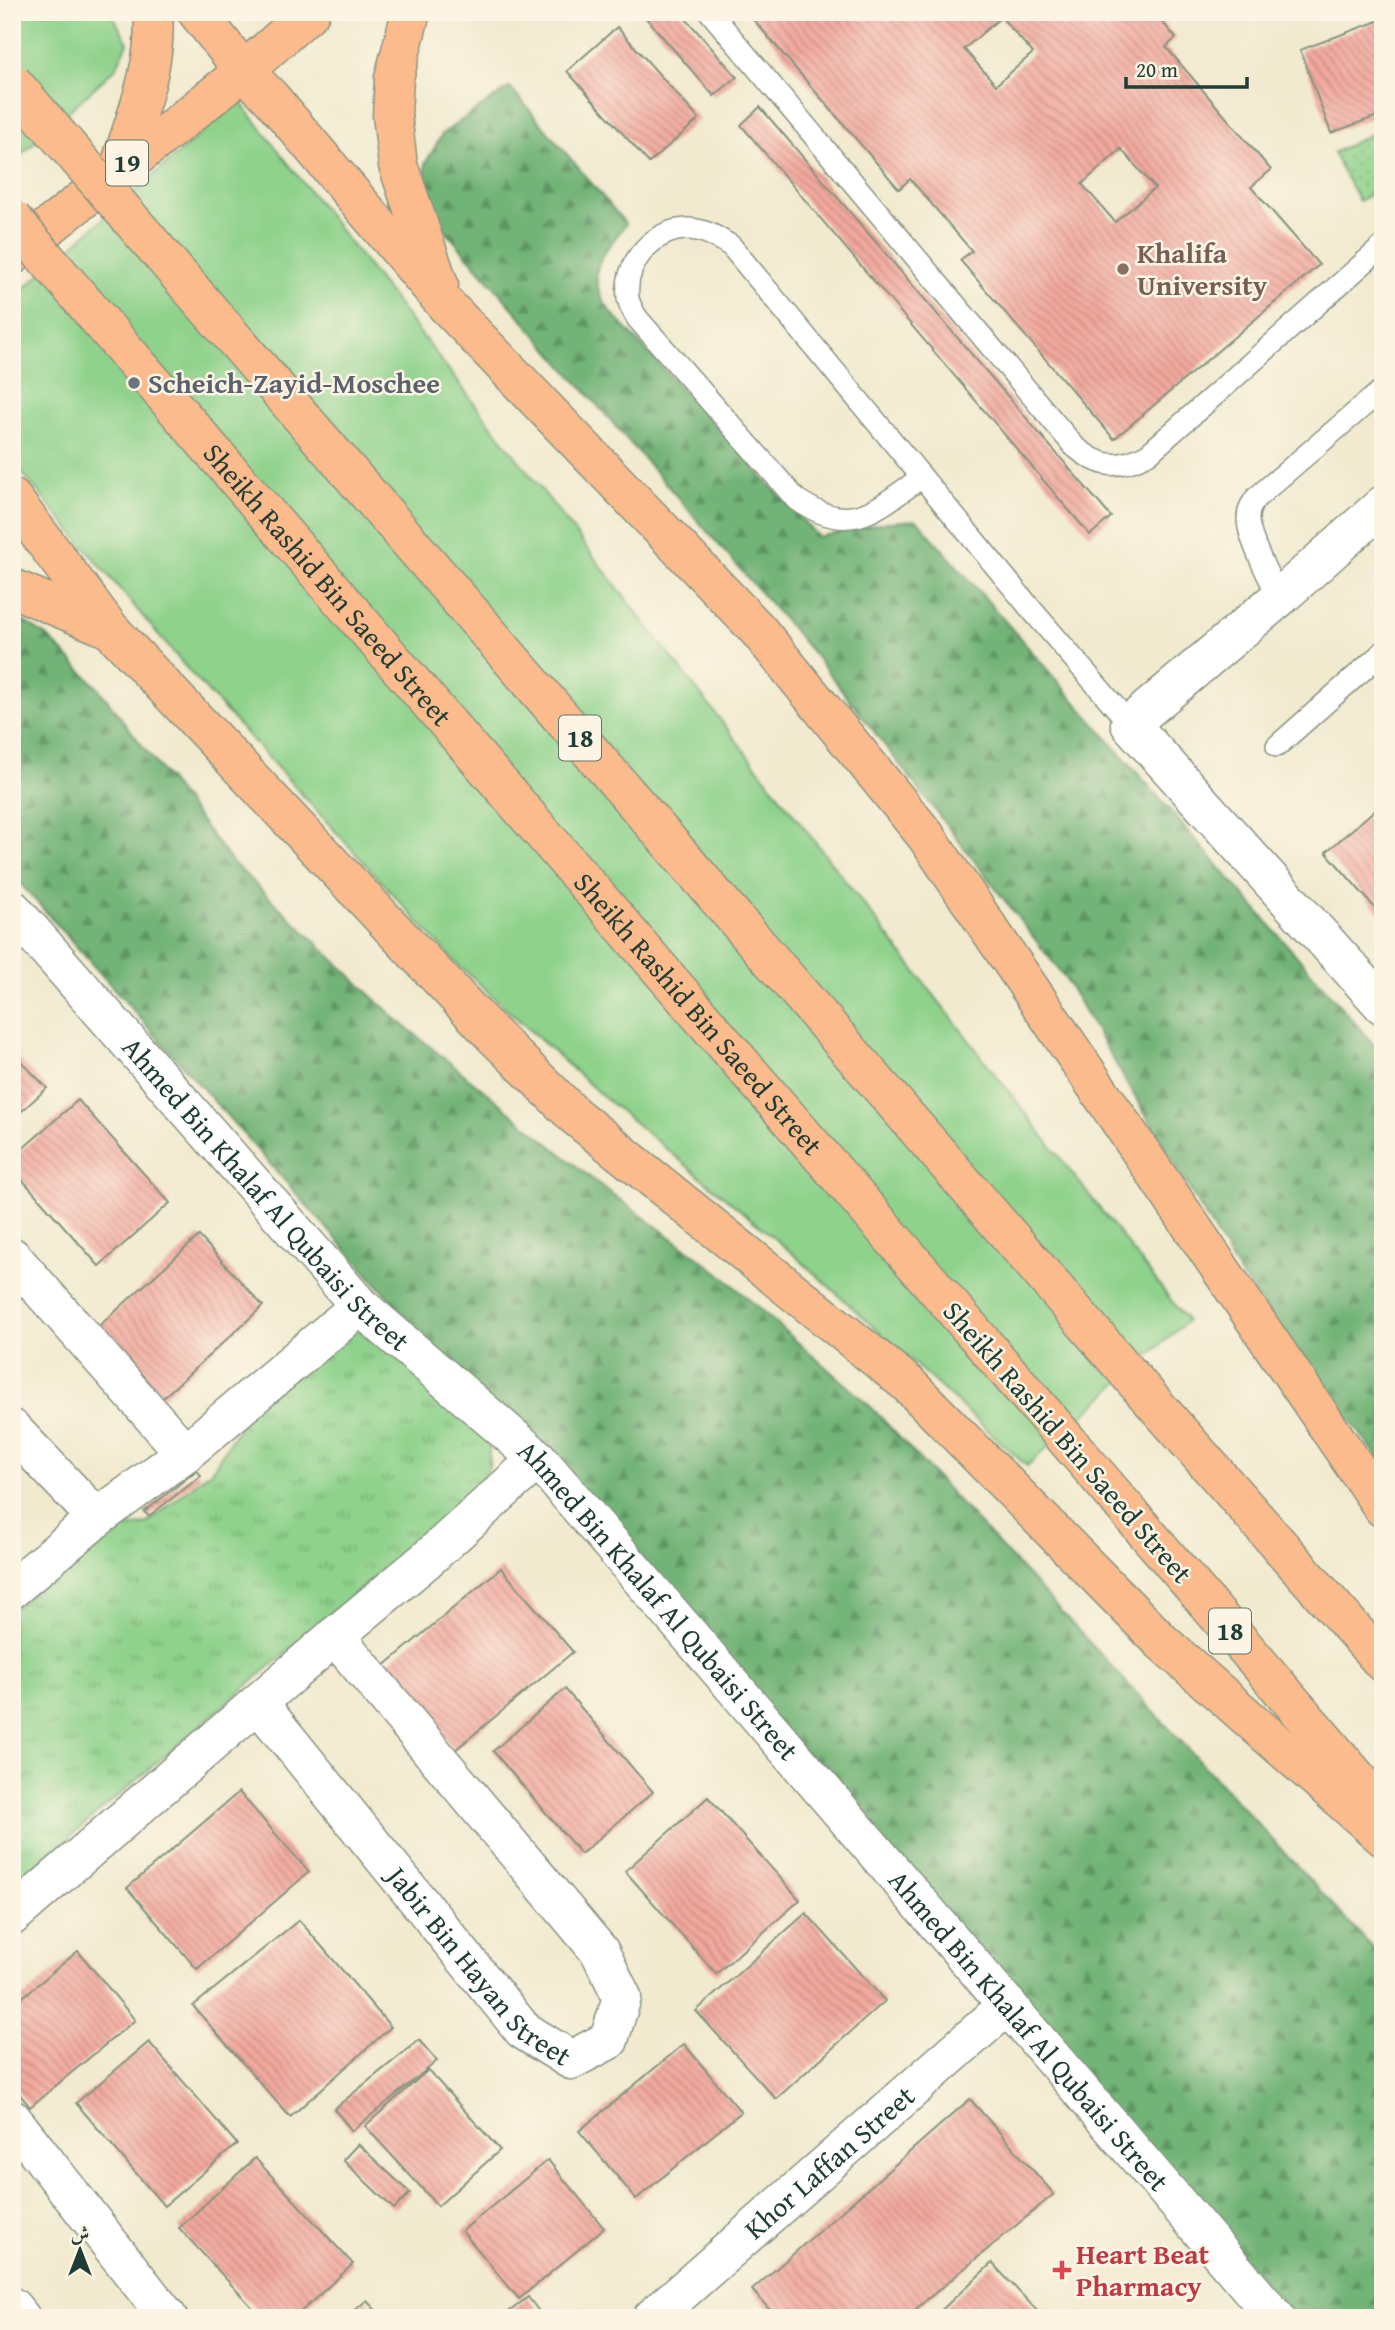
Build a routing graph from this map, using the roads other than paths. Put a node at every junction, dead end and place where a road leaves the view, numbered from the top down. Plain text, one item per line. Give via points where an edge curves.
1 (153, 12) edge
2 (197, 12) edge
3 (310, 12) edge
4 (411, 12) edge
5 (710, 12) edge
6 (244, 71) junction
7 (12, 82) edge
8 (119, 169) junction
9 (12, 219) edge
10 (1383, 246) edge
11 (12, 256) edge
12 (445, 303) junction
13 (1383, 389) edge
14 (922, 477) junction
15 (12, 498) edge
16 (1383, 505) edge
17 (12, 588) edge
18 (1279, 598) junction
19 (110, 629) junction
20 (1383, 653) edge
21 (1130, 724) junction
22 (1278, 746) dead end
23 (12, 909) edge
24 (1383, 1005) edge
25 (12, 1257) edge
26 (360, 1306) junction
27 (12, 1429) edge
28 (186, 1453) junction
29 (538, 1460) junction
30 (1383, 1508) edge
31 (97, 1518) junction
32 (12, 1589) edge
33 (335, 1636) junction
34 (1383, 1663) edge
35 (258, 1703) junction
36 (1383, 1808) edge
37 (1383, 1837) edge
38 (12, 1916) edge
39 (1007, 2005) junction
40 (12, 2119) edge
41 (12, 2307) edge
42 (21, 2318) edge
43 (168, 2318) edge
44 (652, 2318) edge
45 (1276, 2318) edge

1 - 8 main road via 152,60
2 - 6 main road
3 - 6 main road, 19
4 - 12 main road via 394,78 392,115 398,165
5 - 10 lane via 1089,459 1109,465 1130,464 1148,454
6 - 8 main road, 19
6 - 12 main road
7 - 34 main road, 18, bridge
8 - 11 main road, 19
9 - 36 main road, Sheikh Rashid Bin Saeed Street / 18, bridge
12 - 30 main road via 758,630 926,836
13 - 18 lane via 1250,507 1251,533
14 - 14 lane via 871,513 852,518 812,511 796,499 637,318 628,300 628,280 647,245 667,233 690,229 712,234 731,246
14 - 21 lane
15 - 19 main road
16 - 18 street
17 - 19 main road
18 - 21 street
19 - 37 main road via 575,1116 908,1384 1162,1642
20 - 22 lane
21 - 24 street
23 - 26 street, Ahmed Bin Khalaf Al Qubaisi Street
25 - 28 street
26 - 28 street
26 - 29 street, Ahmed Bin Khalaf Al Qubaisi Street
27 - 31 street
28 - 31 street
29 - 33 street
29 - 39 street, Ahmed Bin Khalaf Al Qubaisi Street
31 - 32 street
33 - 35 street
33 - 35 street, Jabir Bin Hayan Street via 600,1952 622,1997 609,2040 571,2060 523,2030
35 - 38 street
39 - 44 street, Khor Laffan Street
39 - 45 street, Ahmed Bin Khalaf Al Qubaisi Street
40 - 43 street
41 - 42 street

